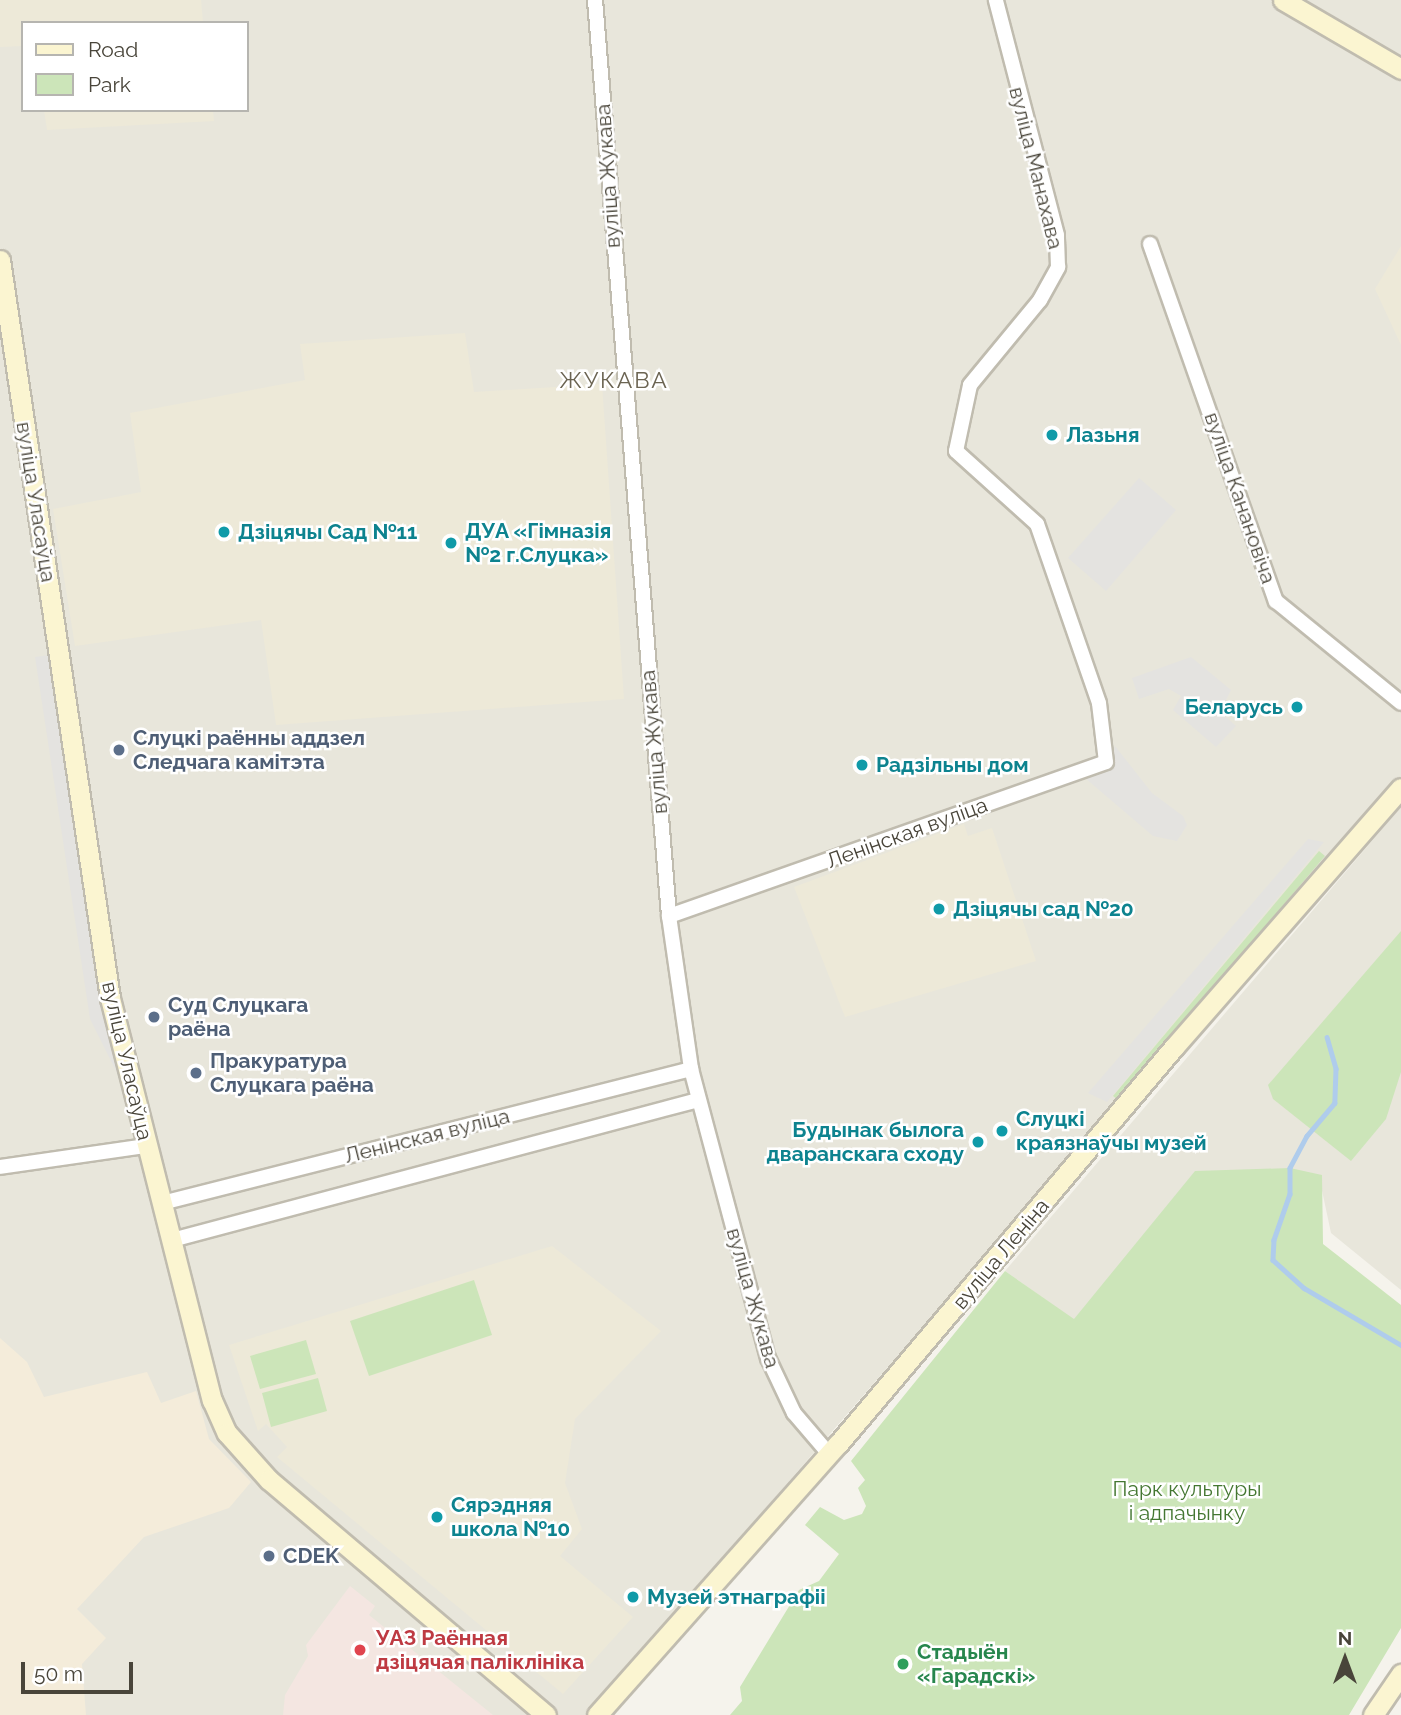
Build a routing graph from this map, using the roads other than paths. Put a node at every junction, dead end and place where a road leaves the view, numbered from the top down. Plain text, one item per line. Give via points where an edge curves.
1 (595, 0) edge
2 (996, 0) edge
3 (1283, 0) edge
4 (1401, 69) edge
5 (1150, 244) dead end
6 (0, 260) edge
7 (1401, 703) edge
8 (1106, 762) joint
9 (1401, 788) edge
10 (668, 916) junction
11 (691, 1069) junction
12 (698, 1100) junction
13 (146, 1146) junction
14 (0, 1167) edge
15 (162, 1203) junction
16 (172, 1240) junction
17 (828, 1454) junction
18 (1401, 1674) edge
19 (546, 1715) edge
20 (597, 1715) edge
21 (1373, 1715) edge

1 - 10 street, вуліца Жукава
2 - 8 street, вуліца Манахава via 1057,235 1058,267 1040,300 970,385 956,451 1037,524 1099,703
3 - 4 main road
5 - 7 street, вуліца Канановіча via 1276,600
6 - 13 main road, вуліца Уласаўца via 110,998
8 - 10 street, Ленінская вуліца
9 - 17 main road, вуліца Леніна
10 - 11 street, вуліца Жукава
11 - 12 street, вуліца Жукава
11 - 15 street, Ленінская вуліца
12 - 16 street, Ленінская вуліца
12 - 17 street, вуліца Жукава via 768,1358 794,1413
13 - 14 street
13 - 15 main road, вуліца Уласаўца
15 - 16 main road, вуліца Уласаўца
16 - 19 main road, вуліца Уласаўца via 212,1400 228,1433 269,1480
17 - 20 main road, вуліца Леніна
18 - 21 main road

